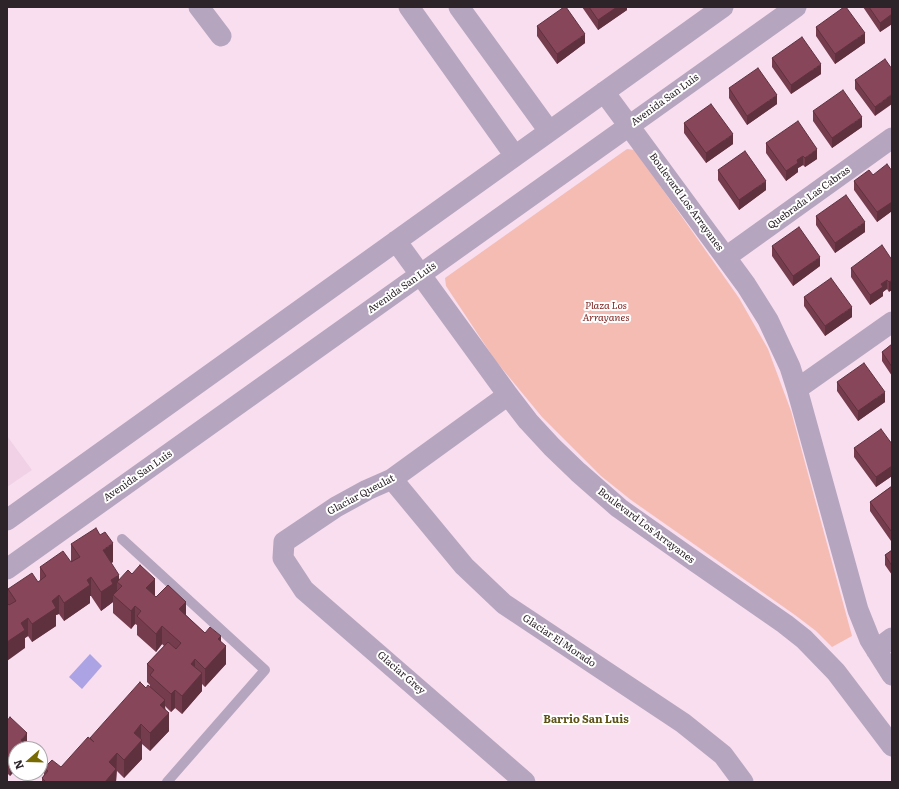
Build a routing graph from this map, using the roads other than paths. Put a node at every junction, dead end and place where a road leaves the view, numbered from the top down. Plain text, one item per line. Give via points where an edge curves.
1 (199, 7) edge
2 (409, 7) edge
3 (459, 7) edge
4 (723, 7) edge
5 (796, 7) edge
6 (221, 36) dead end
7 (604, 92) junction
8 (630, 126) junction
9 (549, 131) junction
10 (892, 138) edge
11 (515, 156) junction
12 (396, 241) junction
13 (726, 257) junction
14 (421, 275) junction
15 (892, 322) edge
16 (797, 389) junction
17 (508, 395) junction
18 (392, 479) junction
19 (7, 520) edge
20 (122, 539) dead end
21 (283, 558) joint
22 (7, 569) edge
23 (884, 644) edge
24 (892, 675) edge
25 (892, 746) edge
26 (167, 782) edge
27 (525, 782) edge
28 (743, 782) edge

1 - 6 street
2 - 11 street
3 - 9 street
4 - 7 street
5 - 8 street, Avenida San Luis
7 - 8 street, Boulevard Los Arrayanes
7 - 9 street
8 - 13 street, Boulevard Los Arrayanes
8 - 14 street, Avenida San Luis
9 - 11 street
10 - 13 street, Quebrada Las Cabras
11 - 12 street
12 - 14 street, Boulevard Los Arrayanes
12 - 19 street
13 - 16 street, Boulevard Los Arrayanes via 768,320 790,367
14 - 17 street, Boulevard Los Arrayanes
14 - 22 street, Avenida San Luis
15 - 16 street
16 - 23 street, Boulevard Los Arrayanes via 858,610 870,640
17 - 18 street, Glaciar Queulat
17 - 25 street, Boulevard Los Arrayanes via 552,447 601,493 804,639 836,672
18 - 21 street, Glaciar Queulat via 336,507 284,542
18 - 28 street, Glaciar El Morado via 464,566 504,604 683,724 723,755
20 - 26 lane via 265,670
21 - 27 street, Glaciar Grey via 304,590
23 - 24 street, Boulevard Los Arrayanes

